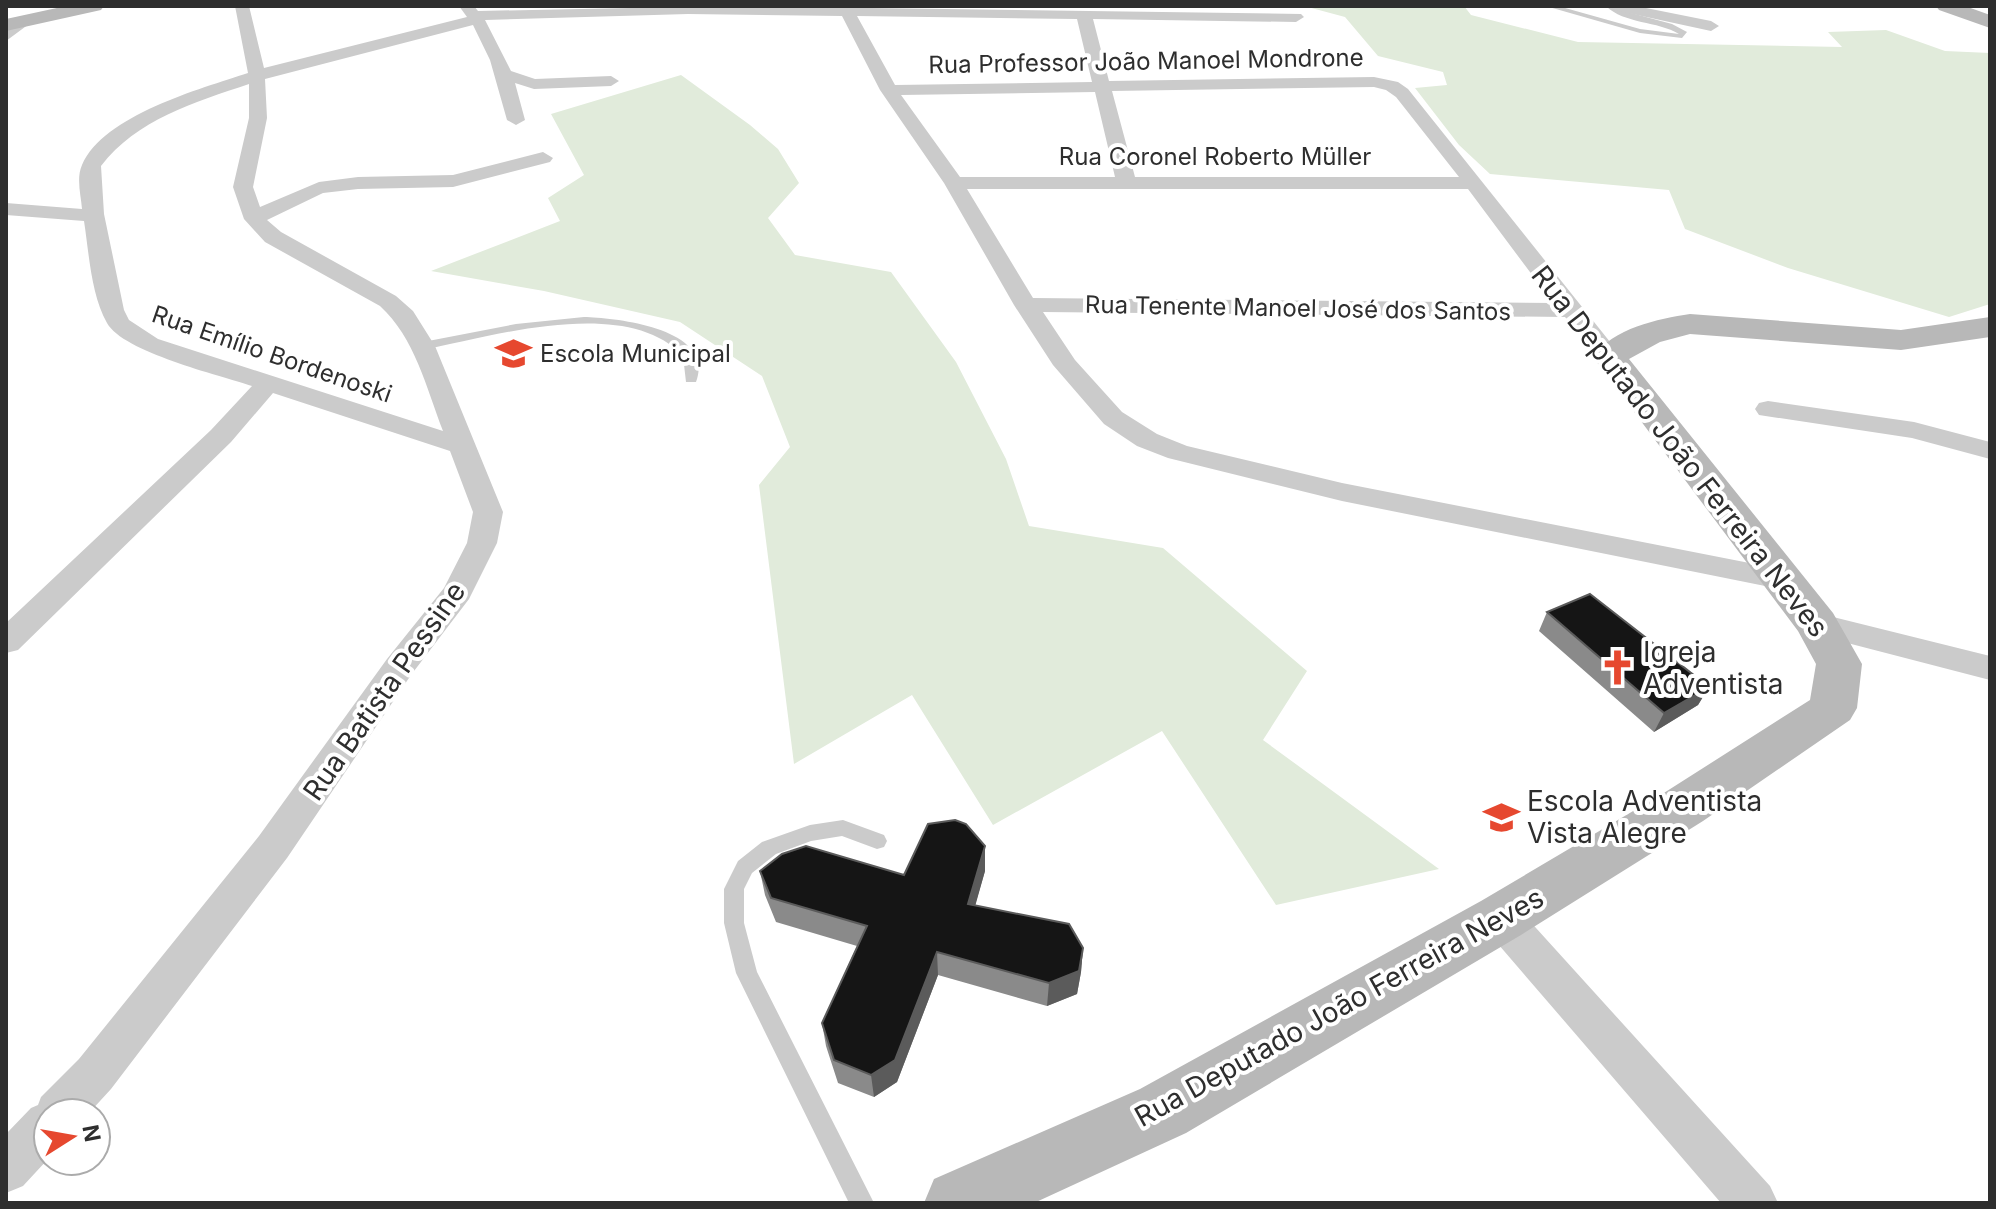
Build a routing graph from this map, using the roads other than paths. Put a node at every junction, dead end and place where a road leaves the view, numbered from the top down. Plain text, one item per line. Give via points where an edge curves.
1 (94, 6) edge
2 (242, 6) edge
3 (1612, 6) edge
4 (1946, 6) edge
5 (1553, 7) edge
6 (685, 8) edge
7 (848, 13) junction
8 (473, 14) edge
9 (1084, 15) junction
10 (1296, 17) dead end
11 (1990, 22) edge
12 (15, 23) edge
13 (1711, 26) dead end
14 (6, 36) edge
15 (502, 74) junction
16 (257, 76) junction
17 (611, 81) dead end
18 (1104, 85) junction
19 (889, 90) junction
20 (1402, 93) joint
21 (516, 120) dead end
22 (543, 158) dead end
23 (1126, 181) junction
24 (954, 183) junction
25 (1475, 183) junction
26 (6, 209) edge
27 (94, 216) junction
28 (254, 219) junction
29 (1026, 305) junction
30 (1570, 310) junction
31 (1987, 331) edge
32 (423, 346) junction
33 (1610, 357) junction
34 (691, 379) dead end
35 (270, 381) junction
36 (1768, 409) dead end
37 (463, 446) junction
38 (1990, 451) edge
39 (1785, 580) junction
40 (1817, 624) junction
41 (6, 642) edge
42 (1990, 668) edge
43 (877, 841) dead end
44 (1501, 918) junction
45 (73, 1097) edge
46 (32, 1141) edge
47 (6, 1169) edge
48 (862, 1203) edge
49 (958, 1203) edge
50 (1753, 1203) edge

1 - 12 street
2 - 16 street
3 - 5 lane via 1683,32 1682,36 1659,37
3 - 13 street
4 - 11 street
6 - 7 street, Rua Emílio Bordenoski
6 - 8 street, Rua Emílio Bordenoski
7 - 9 street, Rua Emílio Bordenoski
7 - 19 street
8 - 15 street
8 - 16 street, Rua Emílio Bordenoski
9 - 10 street, Rua Emílio Bordenoski
9 - 18 street
12 - 14 street
15 - 17 street via 534,84
15 - 21 street
16 - 27 street, Rua Emílio Bordenoski via 188,99 106,142 90,167
16 - 28 street via 258,118 243,187
18 - 19 street, Rua Professor João Manoel Mondrone
18 - 20 street, Rua Professor João Manoel Mondrone via 1374,82
18 - 23 street
19 - 24 street
20 - 25 street, Rua Deputado João Ferreira Neves
22 - 28 street via 453,181 319,188
23 - 24 street, Rua Coronel Roberto Müller
23 - 25 street, Rua Coronel Roberto Müller
24 - 29 street
25 - 30 street, Rua Deputado João Ferreira Neves
26 - 27 street
27 - 35 street, Rua Emílio Bordenoski via 119,324 149,344
28 - 32 street, Rua Batista Pessine via 273,237 388,301 405,316
29 - 30 street, Rua Tenente Manoel José dos Santos
29 - 39 street via 1066,365 1113,418 1178,452 1342,492
30 - 33 street, Rua Deputado João Ferreira Neves
31 - 33 street via 1901,340 1690,324 1633,340
32 - 34 lane via 568,321 631,322 663,334 688,352 694,366
32 - 37 street, Rua Batista Pessine
33 - 39 street, Rua Deputado João Ferreira Neves
35 - 37 street, Rua Emílio Bordenoski
35 - 41 street via 221,436
36 - 38 street via 1914,430
37 - 45 street, Rua Batista Pessine via 488,512 482,543 458,592 273,847
39 - 40 street, Rua Deputado João Ferreira Neves
40 - 42 street
40 - 44 street, Rua Deputado João Ferreira Neves via 1839,664 1833,708
43 - 48 lane via 843,828 810,833 769,848 745,867 734,889 734,923 747,973
44 - 49 street, Rua Deputado João Ferreira Neves via 1163,1111
44 - 50 street
46 - 47 street

